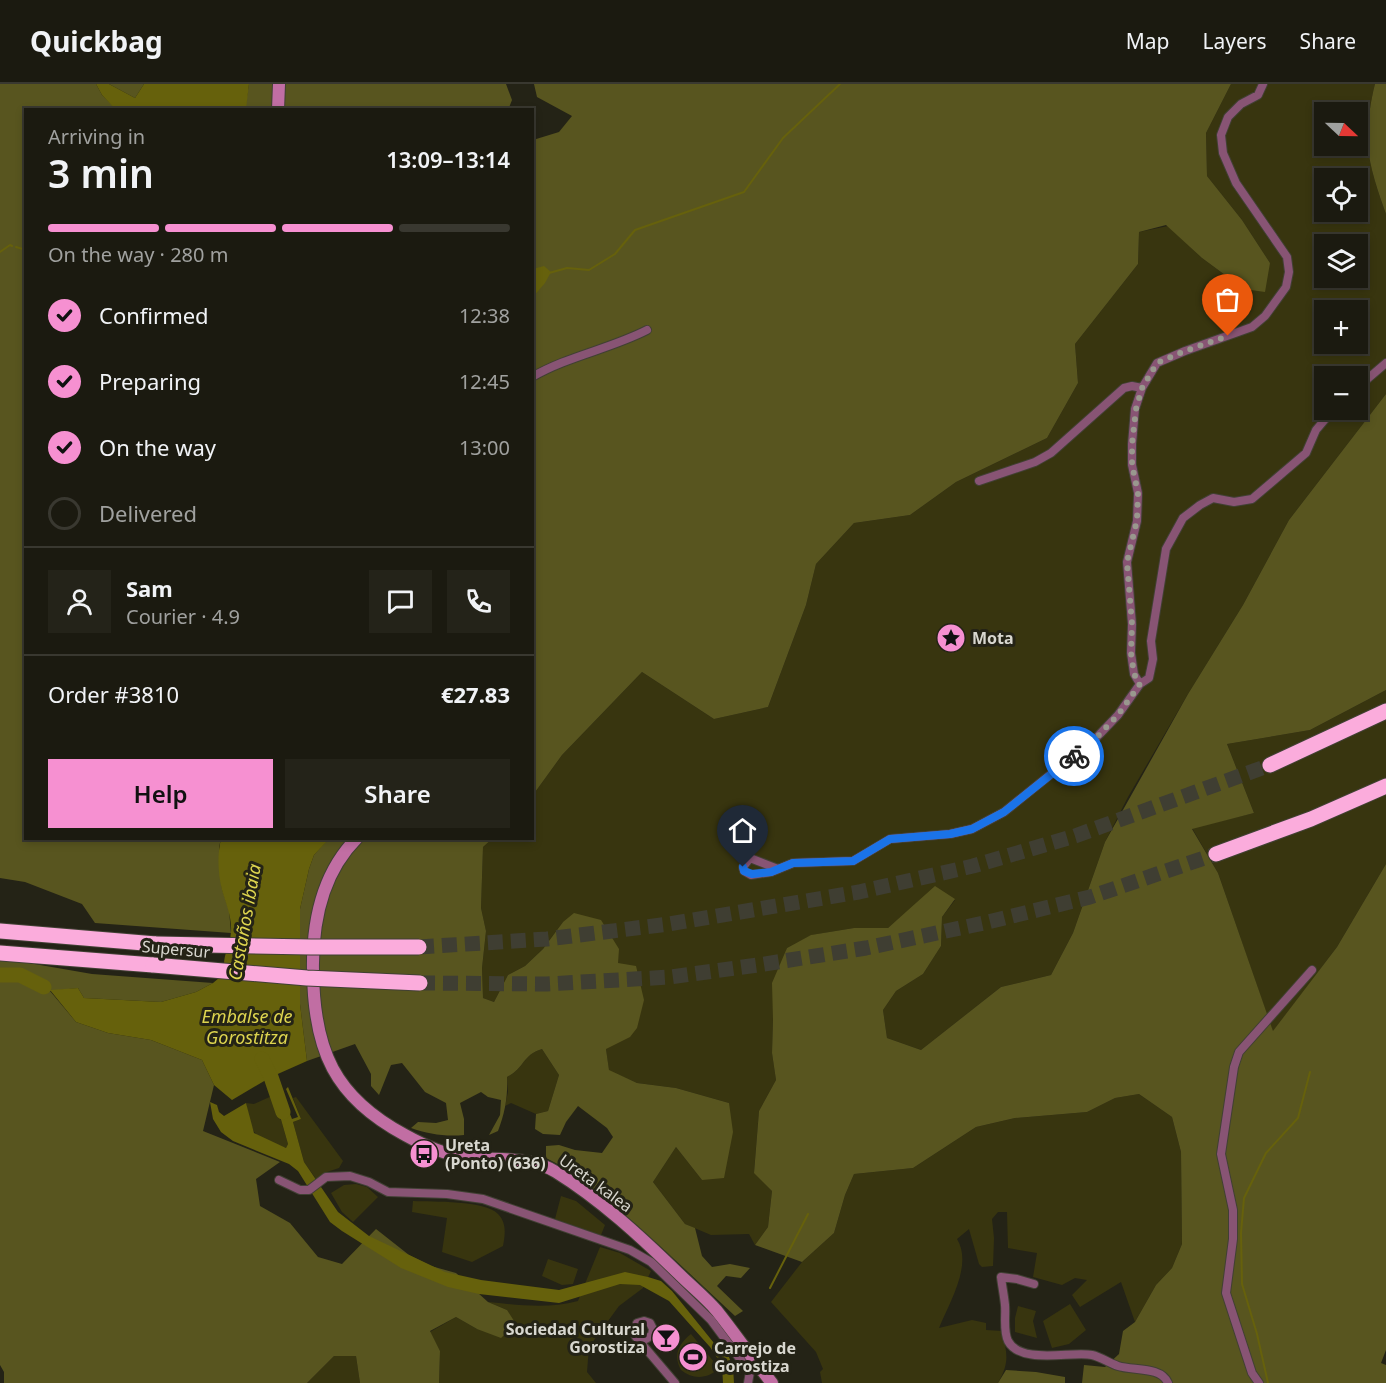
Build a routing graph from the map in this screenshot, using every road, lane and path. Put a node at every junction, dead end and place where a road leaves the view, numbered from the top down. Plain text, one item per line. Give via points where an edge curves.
1 (279, 84) edge
2 (1263, 84) edge
3 (278, 108) edge
4 (647, 330) dead end
5 (1386, 363) edge
6 (534, 376) edge
7 (1368, 378) edge
8 (1142, 388) junction
9 (1324, 420) edge
10 (980, 481) dead end
11 (1140, 684) junction
12 (1386, 711) edge
13 (1270, 765) tunnel mouth
14 (1386, 786) edge
15 (355, 840) edge
16 (1216, 854) tunnel mouth
17 (778, 869) dead end
18 (0, 931) edge
19 (419, 946) tunnel mouth
20 (0, 953) edge
21 (1312, 970) dead end
22 (420, 984) tunnel mouth
23 (279, 1180) dead end
24 (1034, 1284) dead end
25 (639, 1339) dead end
26 (754, 1364) junction
27 (675, 1383) edge
28 (748, 1383) edge
29 (772, 1383) edge
30 (1168, 1383) edge
31 (1259, 1383) edge

1 - 3 street
2 - 8 street via 1258,95 1228,117 1221,135 1223,153 1236,183 1287,257 1286,287 1266,316 1252,327 1157,363
4 - 6 street
5 - 7 street
8 - 10 street via 1124,388 1051,453
8 - 11 street via 1132,444 1137,520 1127,562 1131,653
9 - 11 street via 1306,453 1252,499 1234,502 1213,498 1183,518 1166,549 1150,641 1153,659 1149,678
11 - 17 street via 1097,737 1004,812 972,829 890,839 853,861 793,863
12 - 13 highway
14 - 16 highway
15 - 26 street, Ureta kalea via 333,871 324,892 316,921 313,991 326,1057 346,1090 386,1125 442,1152 538,1163 554,1171 631,1229 716,1310
18 - 19 highway, Supersur, bridge via 156,944
20 - 22 highway, Supersur, bridge
21 - 31 street via 1239,1052 1221,1154 1233,1210 1226,1293 1252,1373
23 - 26 street, Ureta kalea via 293,1188 309,1190 326,1177 350,1176 388,1192 483,1199 630,1250 643,1256 711,1320 743,1363
24 - 30 street via 1001,1277 1006,1333 1014,1348 1046,1356 1092,1355 1117,1366 1161,1374
25 - 27 street
26 - 28 street
26 - 29 street, Ureta kalea

